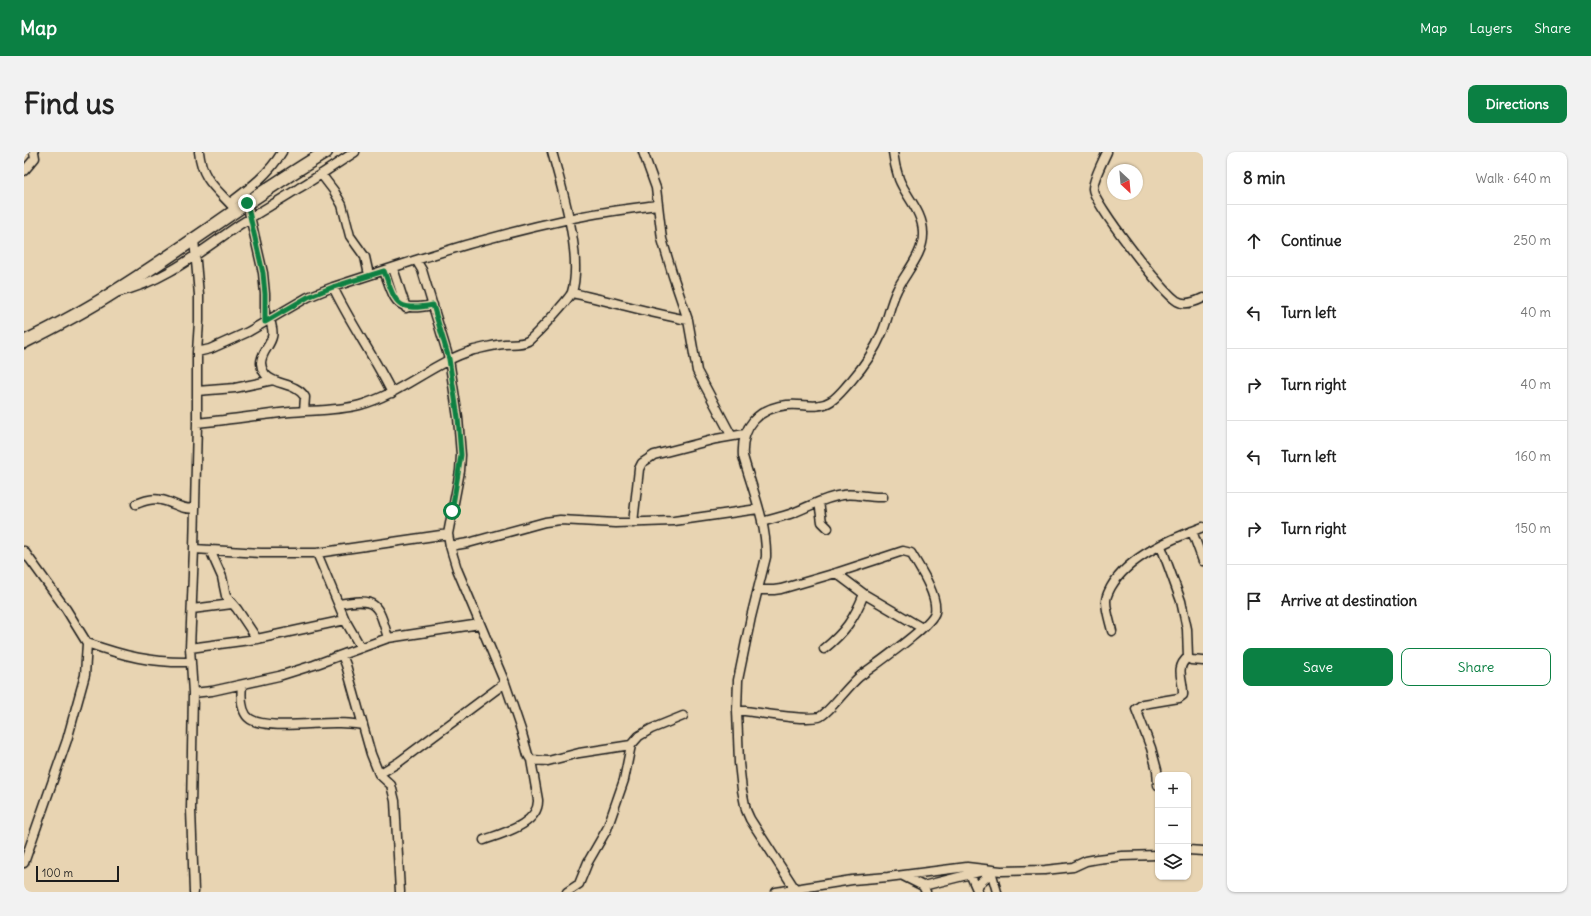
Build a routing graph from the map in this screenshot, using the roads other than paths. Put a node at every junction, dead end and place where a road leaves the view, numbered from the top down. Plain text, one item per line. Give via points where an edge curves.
1 (42, 152) edge
2 (199, 152) edge
3 (282, 152) edge
4 (326, 152) edge
5 (355, 152) edge
6 (552, 152) edge
7 (643, 152) edge
8 (893, 152) edge
9 (1107, 152) edge
10 (35, 155) edge
11 (24, 171) edge
12 (321, 174) junction
13 (247, 203) junction
14 (657, 205) junction
15 (233, 207) junction
16 (251, 217) junction
17 (569, 219) junction
18 (194, 239) junction
19 (196, 255) junction
20 (416, 260) junction
21 (393, 268) junction
22 (384, 271) junction
23 (369, 275) junction
24 (333, 287) junction
25 (572, 293) junction
26 (112, 294) junction
27 (1203, 298) edge
28 (433, 305) junction
29 (406, 308) junction
30 (267, 320) junction
31 (688, 320) junction
32 (24, 342) edge
33 (197, 352) junction
34 (449, 359) junction
35 (273, 380) junction
36 (197, 391) junction
37 (392, 393) junction
38 (304, 411) junction
39 (197, 423) junction
40 (745, 434) junction
41 (731, 435) junction
42 (883, 497) dead end
43 (819, 502) junction
44 (136, 504) dead end
45 (195, 508) junction
46 (758, 509) junction
47 (762, 522) junction
48 (633, 523) junction
49 (1203, 527) edge
50 (828, 528) dead end
51 (1192, 531) junction
52 (448, 534) junction
53 (450, 546) junction
54 (1161, 546) junction
55 (194, 549) junction
56 (210, 550) junction
57 (24, 551) edge
58 (317, 552) junction
59 (1203, 561) edge
60 (836, 574) junction
61 (758, 590) junction
62 (864, 594) junction
63 (232, 604) junction
64 (339, 604) junction
65 (192, 609) junction
66 (345, 620) junction
67 (480, 624) junction
68 (922, 628) junction
69 (1112, 631) dead end
70 (388, 638) junction
71 (257, 639) junction
72 (87, 643) junction
73 (190, 648) junction
74 (361, 648) junction
75 (824, 649) dead end
76 (342, 655) junction
77 (1188, 657) junction
78 (1203, 661) edge
79 (191, 662) junction
80 (505, 683) junction
81 (242, 685) junction
82 (193, 693) junction
83 (737, 710) junction
84 (683, 716) dead end
85 (363, 725) junction
86 (631, 745) junction
87 (531, 760) junction
88 (1157, 772) edge
89 (379, 774) junction
90 (484, 840) dead end
91 (1191, 850) edge
92 (1203, 851) edge
93 (1155, 855) edge
94 (24, 863) edge
95 (969, 870) junction
96 (992, 871) junction
97 (903, 876) junction
98 (795, 889) junction
99 (924, 889) edge
100 (978, 891) edge
101 (194, 892) edge
102 (400, 892) edge
103 (567, 892) edge
104 (776, 892) edge
105 (997, 892) edge

1 - 10 street
2 - 15 street via 204,174
3 - 15 street via 268,173
4 - 13 highway
5 - 12 street
6 - 17 street
7 - 14 street via 656,188
8 - 40 street via 899,178 918,212 923,234 922,243 893,299 876,346 868,361 832,400 818,406 788,405 763,412
9 - 27 street via 1093,189 1100,204 1140,262 1172,298 1184,304
10 - 11 street
12 - 16 street
12 - 23 street via 342,205 350,236 365,257
13 - 15 highway
13 - 16 street
14 - 17 street
14 - 31 street via 662,239
15 - 18 highway
16 - 19 street
16 - 30 street via 263,273
17 - 20 street via 494,237
17 - 25 street via 575,265
18 - 19 street
18 - 26 highway
19 - 26 street via 153,280 133,289
19 - 33 street via 199,295
20 - 21 street
20 - 28 street via 422,270
21 - 22 street
21 - 29 street
22 - 23 street
22 - 29 street via 394,296 399,304
23 - 24 street
24 - 30 street via 308,297
24 - 37 street
25 - 31 street via 644,312
25 - 34 street via 526,342 475,350
26 - 32 highway
28 - 29 street
28 - 34 street
30 - 33 street via 231,340
30 - 35 street via 272,328 272,338 261,363 266,375
31 - 41 street via 697,370
33 - 36 street
34 - 37 street
34 - 52 street via 461,455
35 - 36 street via 242,387
35 - 38 street via 288,384 302,392 306,397
36 - 39 street
37 - 38 street via 346,408
38 - 39 street
39 - 45 street
40 - 41 street
40 - 46 street via 742,444 743,456
41 - 48 street via 668,450 654,455 642,464 639,469
42 - 43 street via 842,495
43 - 47 street
43 - 50 street via 822,522
44 - 45 street via 153,499 185,508
45 - 55 street
46 - 47 street
46 - 48 street via 674,521
47 - 61 street via 766,557
48 - 53 street via 560,520
49 - 51 street
51 - 54 street
51 - 59 street
52 - 53 street
52 - 58 street
53 - 67 street
54 - 69 street via 1141,556 1123,570 1108,591 1106,600
54 - 77 street via 1181,600 1187,629
55 - 56 street
55 - 65 street
56 - 58 street via 261,553
56 - 63 street via 222,577 226,596
57 - 72 street
58 - 64 street
60 - 61 street via 774,590
60 - 62 street
60 - 68 street via 894,553 911,553 936,604 935,614
61 - 83 street via 738,680
62 - 68 street
62 - 75 street via 848,626
63 - 65 street
63 - 71 street
64 - 66 street
64 - 70 street via 368,602 376,606 382,616
65 - 73 street
66 - 71 street
66 - 74 street
67 - 70 street
67 - 80 street
68 - 83 street via 881,663 853,682 820,717 800,718
70 - 74 street
71 - 73 street
72 - 79 street via 145,660
72 - 94 street via 85,674 67,740
73 - 79 street
74 - 76 street
76 - 81 street
76 - 85 street
77 - 78 street via 1191,660
77 - 88 street via 1180,670 1183,695 1143,704 1136,709
79 - 82 street
80 - 87 street
80 - 89 street
81 - 82 street
81 - 85 street via 242,705 246,715 260,723 340,722
82 - 101 street via 191,810
83 - 98 street via 740,777 746,810
84 - 86 street via 651,729 639,736
85 - 89 street
86 - 87 street via 548,761
86 - 103 street via 624,780 607,829 579,884
87 - 90 street via 538,800 536,812 512,830
89 - 102 street via 391,785 395,801
91 - 92 street
93 - 96 street via 1097,859 1073,867 1045,870
95 - 96 street
95 - 97 street
95 - 99 street
95 - 100 street
96 - 100 street via 979,884
96 - 105 street
97 - 98 street via 852,880
97 - 99 street
98 - 104 street

